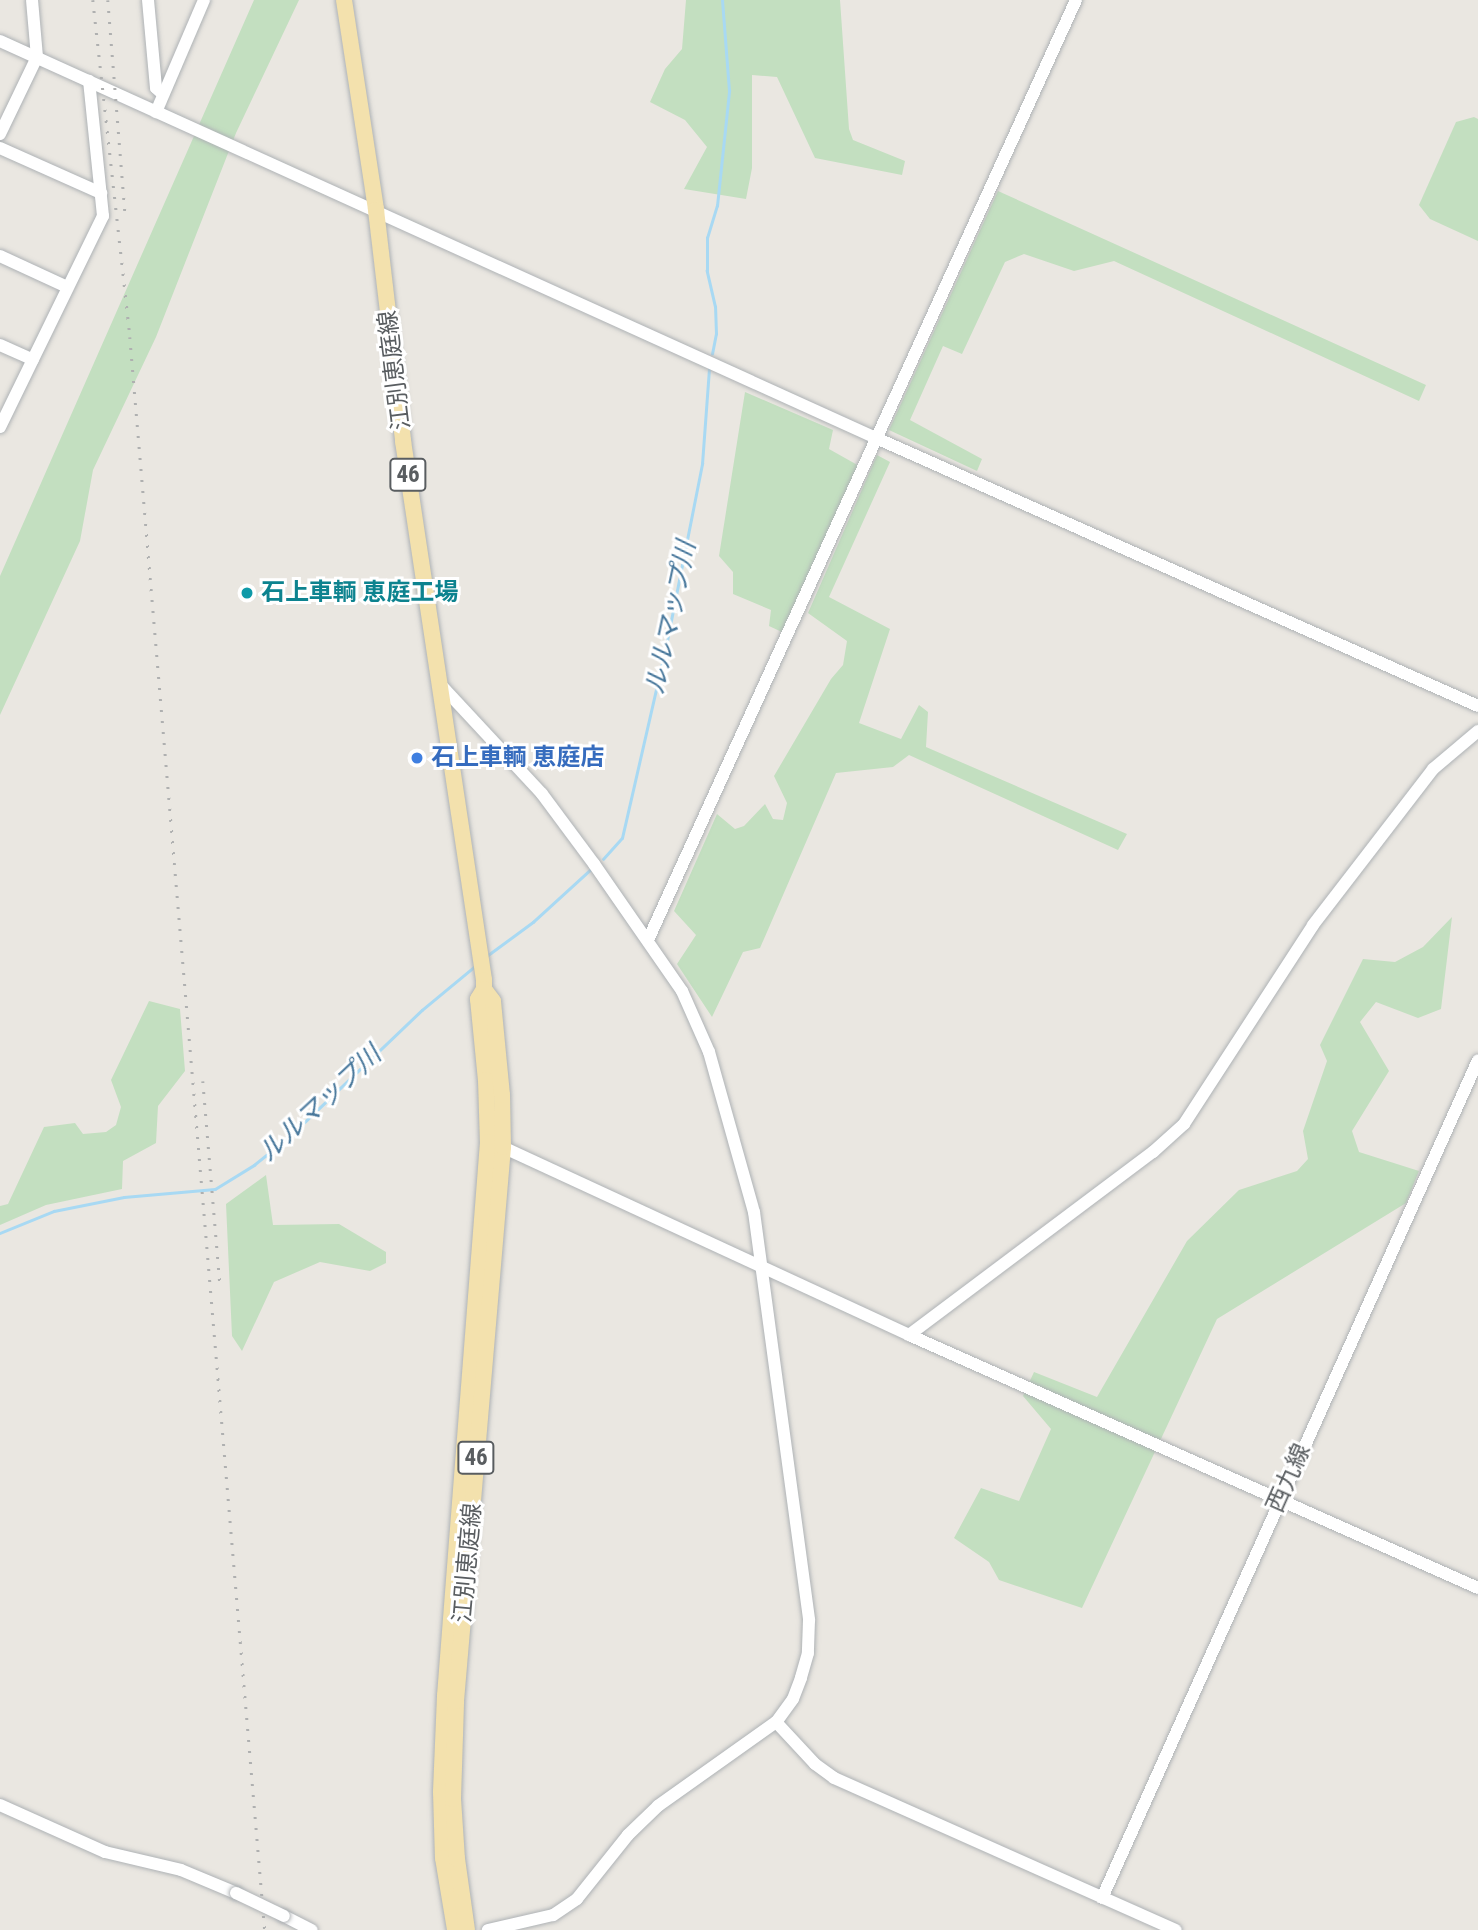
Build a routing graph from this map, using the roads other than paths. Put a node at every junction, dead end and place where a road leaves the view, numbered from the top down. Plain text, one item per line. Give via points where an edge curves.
1 (32, 0) edge
2 (148, 0) edge
3 (204, 0) edge
4 (344, 0) edge
5 (1076, 0) edge
6 (0, 41) edge
7 (37, 57) junction
8 (89, 81) junction
9 (163, 94) junction
10 (156, 112) junction
11 (0, 134) edge
12 (0, 148) edge
13 (102, 193) junction
14 (376, 209) junction
15 (0, 256) edge
16 (67, 287) junction
17 (0, 345) edge
18 (33, 360) junction
19 (0, 427) edge
20 (877, 438) junction
21 (439, 683) junction
22 (1478, 706) edge
23 (1478, 731) edge
24 (648, 940) junction
25 (1478, 1060) edge
26 (496, 1144) junction
27 (761, 1267) junction
28 (909, 1335) junction
29 (1279, 1500) junction
30 (1478, 1588) edge
31 (776, 1722) junction
32 (0, 1805) edge
33 (1102, 1898) junction
34 (312, 1930) edge
35 (455, 1930) edge
36 (467, 1930) edge
37 (488, 1930) edge
38 (1176, 1930) edge

1 - 7 street
2 - 9 street via 156,88
3 - 9 street
4 - 14 main road, 江別恵庭線 / 46
5 - 20 street
6 - 7 street
7 - 8 street
7 - 11 street
8 - 10 street
8 - 13 street
9 - 10 street
10 - 14 street
12 - 13 street
13 - 16 street via 103,216 74,281
14 - 20 street
14 - 21 main road, 江別恵庭線 / 46 via 403,441
15 - 16 street
16 - 18 street
17 - 18 street
18 - 19 street
20 - 22 street
20 - 24 street
21 - 24 street via 542,794
21 - 26 main road, 江別恵庭線 / 46 via 484,985 493,1001 502,1095
23 - 28 street via 1433,769 1313,925 1184,1124
24 - 27 street via 682,992 709,1052 744,1166
25 - 29 street, 西九線
26 - 27 street
26 - 35 main road, 江別恵庭線 / 46 via 442,1765 443,1857
26 - 36 main road, 江別恵庭線 / 46 via 456,1701 453,1799
27 - 28 street
27 - 31 street via 808,1620 808,1653 801,1678
28 - 29 street
29 - 30 street
29 - 33 street, 西九線
31 - 33 street via 834,1778
31 - 37 street via 659,1806 628,1835 577,1899 553,1914
32 - 34 street, bridge via 105,1852 181,1870
33 - 38 street

